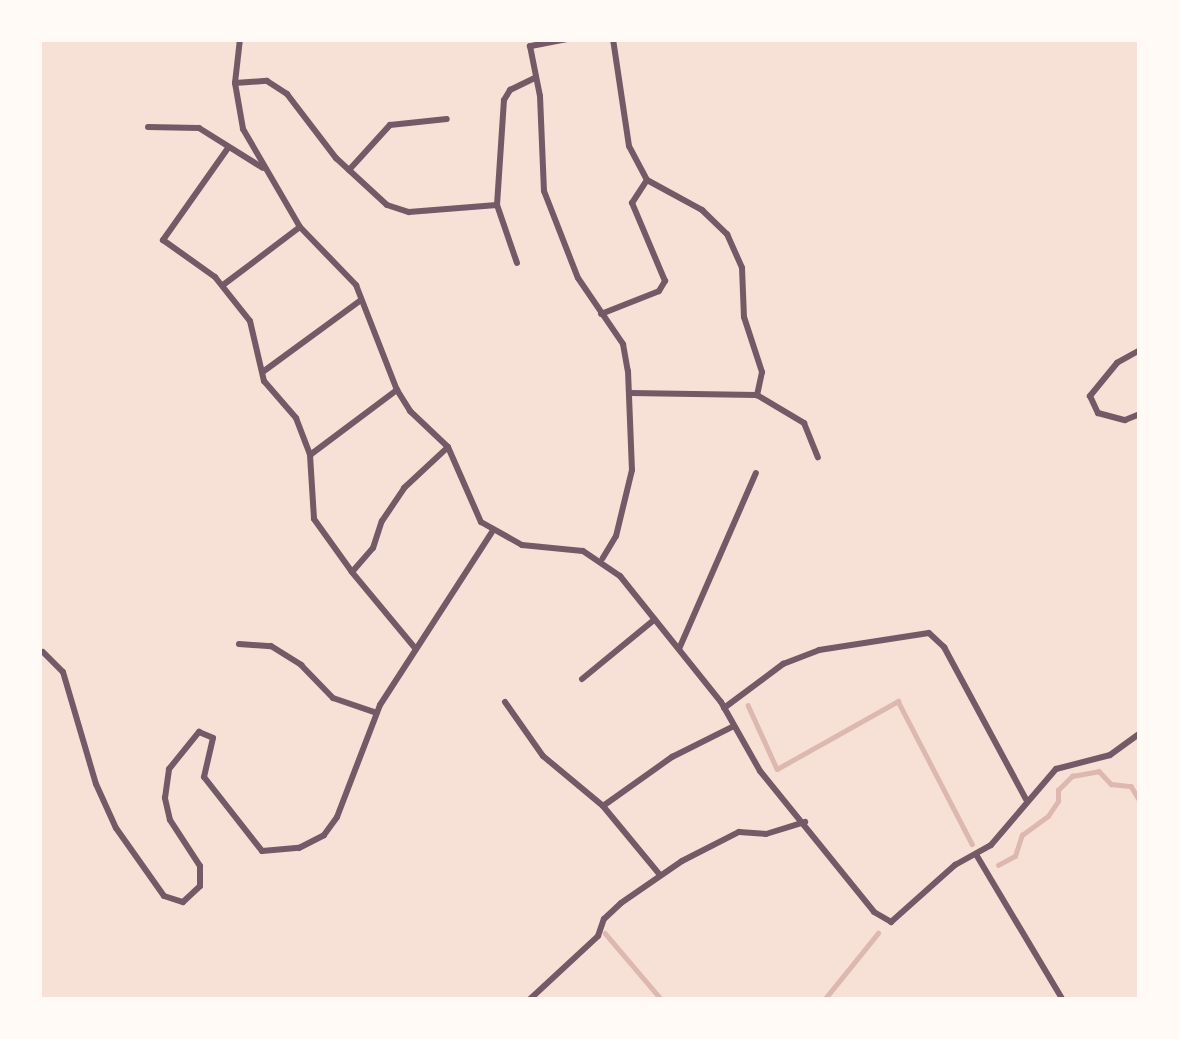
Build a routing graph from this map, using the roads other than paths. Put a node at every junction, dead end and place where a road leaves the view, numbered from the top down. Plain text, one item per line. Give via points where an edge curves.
1 (240, 39) edge
2 (567, 39) edge
3 (613, 39) edge
4 (529, 42) edge
5 (535, 78) junction
6 (235, 83) junction
7 (447, 119) dead end
8 (148, 127) dead end
9 (228, 148) junction
10 (266, 169) junction
11 (349, 170) junction
12 (647, 180) junction
13 (497, 206) junction
14 (300, 227) junction
15 (518, 263) dead end
16 (223, 285) junction
17 (361, 300) junction
18 (602, 314) junction
19 (1140, 350) edge
20 (264, 370) junction
21 (397, 390) junction
22 (629, 393) junction
23 (757, 394) junction
24 (1140, 414) edge
25 (448, 447) junction
26 (310, 455) junction
27 (818, 457) dead end
28 (756, 473) dead end
29 (492, 532) junction
30 (603, 560) junction
31 (352, 572) junction
32 (655, 619) junction
33 (239, 644) dead end
34 (415, 649) junction
35 (679, 650) junction
36 (44, 652) dead end
37 (582, 679) dead end
38 (505, 702) dead end
39 (724, 707) junction
40 (377, 713) junction
41 (734, 726) junction
42 (1140, 733) edge
43 (1027, 800) junction
44 (603, 806) junction
45 (805, 822) junction
46 (976, 856) junction
47 (660, 875) junction
48 (891, 922) junction
49 (887, 932) dead end
50 (529, 1000) edge
51 (1063, 1000) edge

1 - 6 street
2 - 4 street
3 - 12 street via 629,146
4 - 5 street
5 - 13 street via 504,100
5 - 18 street via 550,215
6 - 10 street via 242,129
6 - 11 street via 267,80 287,94
7 - 11 street via 391,125
8 - 9 street via 199,128
9 - 10 street
9 - 16 street via 164,240
10 - 14 street
11 - 13 street via 376,199 409,212
12 - 18 street via 632,203 664,284
12 - 23 street via 727,234 742,268 744,317 762,372
13 - 15 street
14 - 16 street
14 - 17 street via 346,272
16 - 20 street via 250,321
17 - 20 street
17 - 21 street
18 - 22 street via 623,344
19 - 24 street via 1112,368 1090,401 1111,417
20 - 26 street
21 - 25 street
21 - 26 street
22 - 23 street
22 - 30 street via 632,470
23 - 27 street via 804,423
25 - 29 street
25 - 31 street via 404,488
26 - 31 street via 314,520
28 - 35 street
29 - 30 street
29 - 34 street
30 - 32 street
31 - 34 street
32 - 35 street
32 - 37 street
33 - 40 street via 271,646 347,707
34 - 40 street
35 - 39 street
36 - 40 street via 63,672 116,828 164,896 177,902 190,900 201,875 170,820 169,769 199,732 213,738 203,777 220,805 262,851 279,853 324,836
38 - 44 street via 543,756
39 - 41 street
39 - 43 street via 783,664 819,650 928,633 944,647
41 - 44 street
41 - 45 street
42 - 43 street via 1110,755 1056,769
43 - 46 street
44 - 47 street
45 - 47 street via 766,834 739,832
45 - 48 street via 874,912
46 - 48 street
46 - 51 street
47 - 50 street via 604,919 598,936
48 - 49 street

